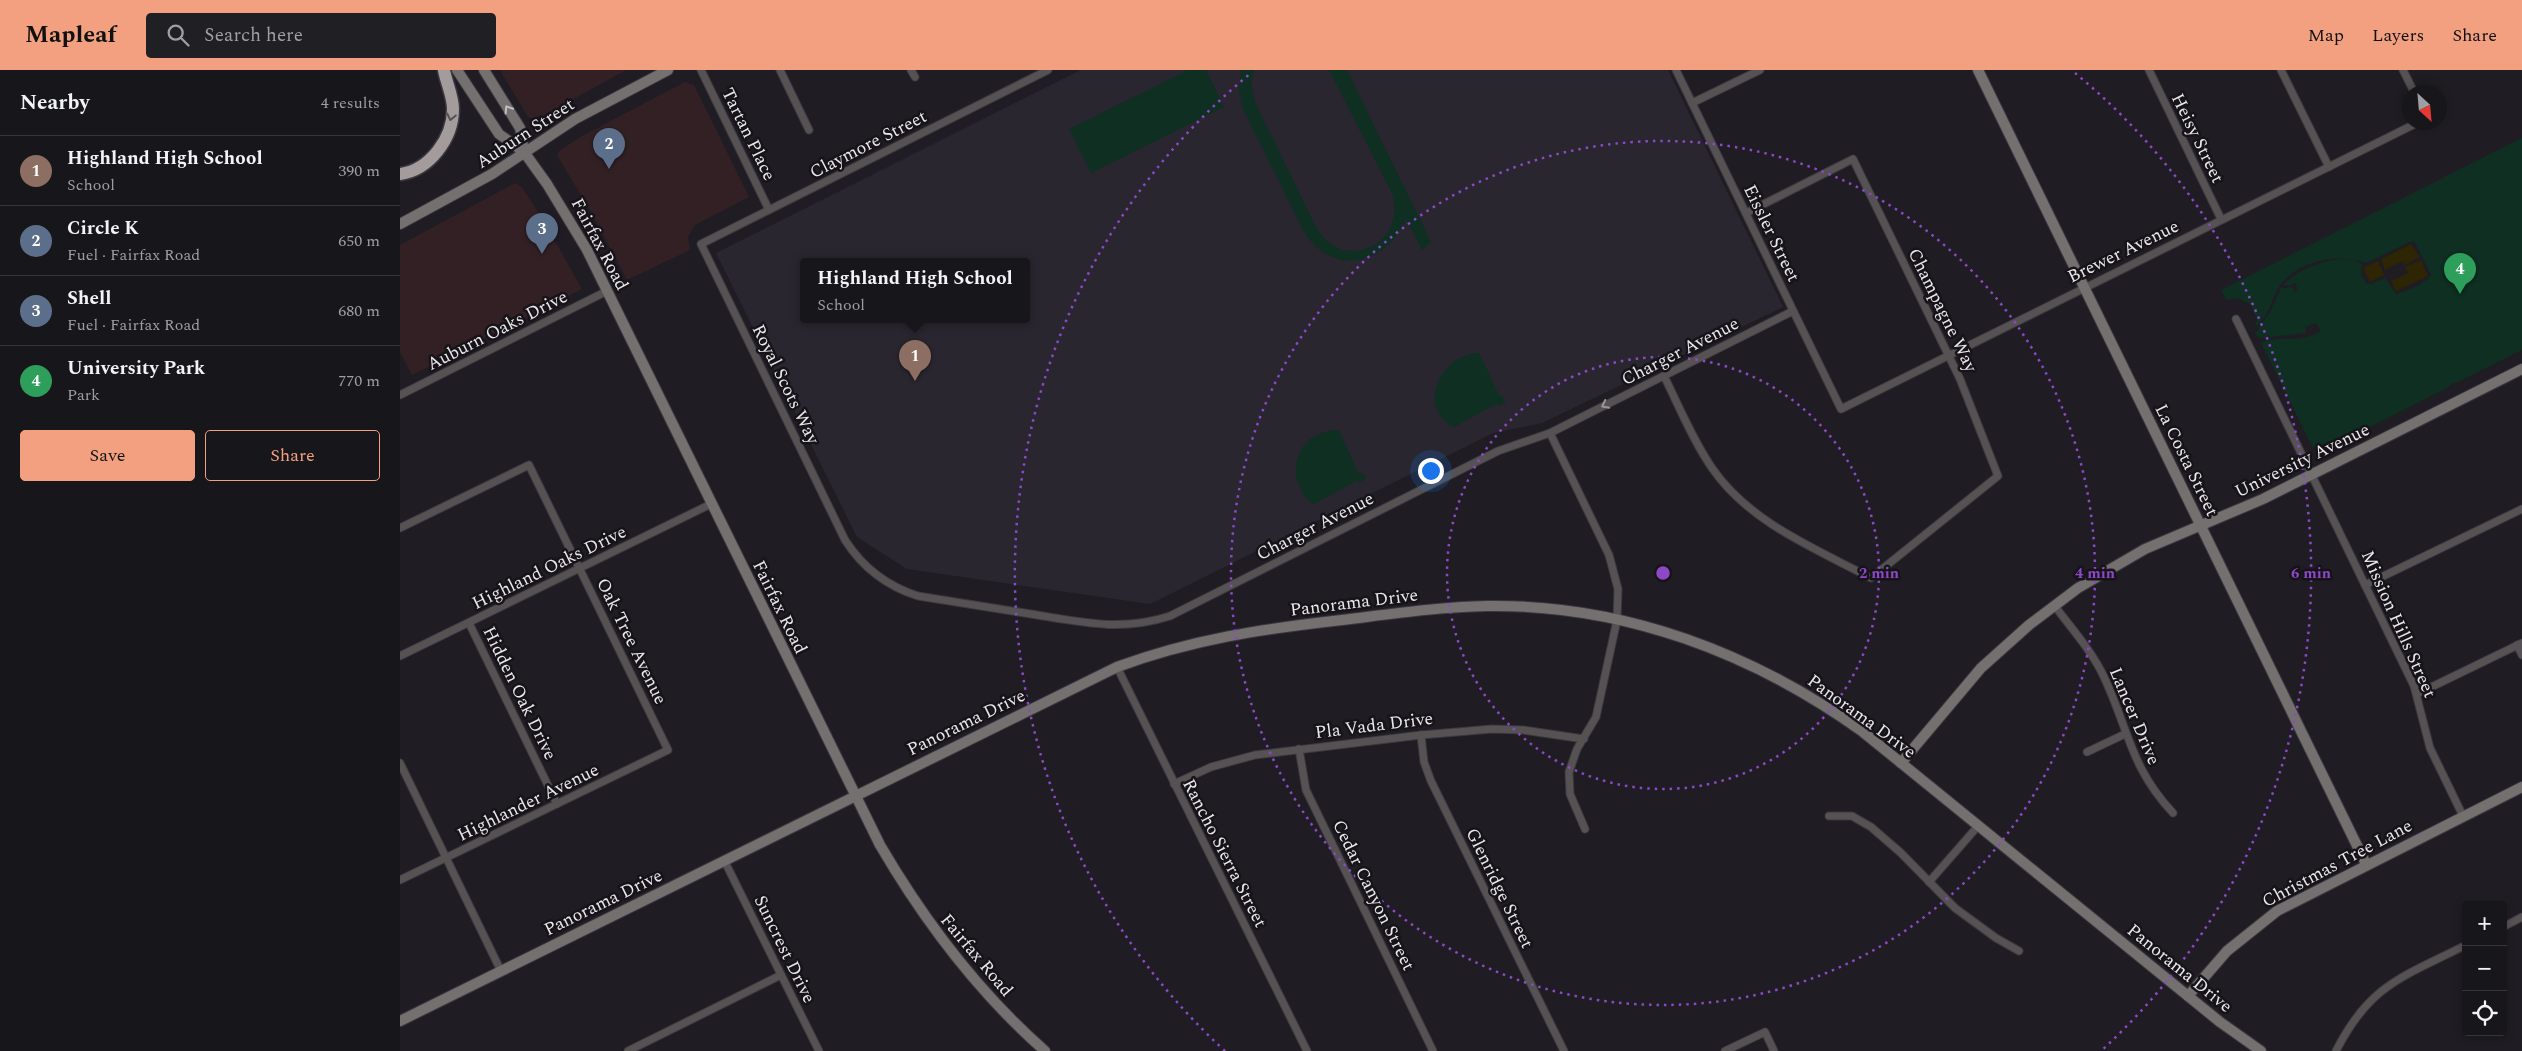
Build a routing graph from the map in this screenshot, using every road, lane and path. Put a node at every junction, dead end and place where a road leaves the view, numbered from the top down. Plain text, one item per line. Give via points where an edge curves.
1 (444, 70) edge
2 (457, 70) edge
3 (484, 70) edge
4 (668, 70) edge
5 (701, 70) edge
6 (780, 70) edge
7 (911, 70) edge
8 (1048, 70) edge
9 (1676, 70) edge
10 (1760, 70) edge
11 (1978, 70) edge
12 (2148, 70) edge
13 (2281, 70) edge
14 (2403, 70) edge
15 (915, 77) dead end
16 (2410, 85) edge
17 (1692, 103) junction
18 (809, 130) dead end
19 (2403, 130) edge
20 (524, 152) junction
21 (2329, 167) junction
22 (400, 174) edge
23 (769, 210) junction
24 (1746, 214) junction
25 (2222, 219) junction
26 (400, 224) edge
27 (701, 244) joint
28 (2084, 286) junction
29 (607, 291) junction
30 (1793, 311) junction
31 (2236, 319) dead end
32 (1948, 354) junction
33 (2522, 369) edge
34 (1664, 376) junction
35 (400, 395) edge
36 (1841, 409) joint
37 (1550, 433) junction
38 (2312, 475) junction
39 (711, 504) junction
40 (2522, 509) edge
41 (2200, 524) junction
42 (400, 528) edge
43 (844, 536) joint
44 (580, 568) junction
45 (2365, 585) junction
46 (2054, 605) junction
47 (1617, 620) junction
48 (469, 622) junction
49 (2520, 644) edge
50 (400, 656) edge
51 (2522, 656) edge
52 (1117, 667) junction
53 (2417, 694) junction
54 (1421, 734) junction
55 (2125, 734) junction
56 (1584, 739) junction
57 (1298, 749) junction
58 (668, 750) joint
59 (2087, 752) dead end
60 (400, 763) edge
61 (1901, 763) junction
62 (1174, 784) junction
63 (2522, 787) edge
64 (855, 795) junction
65 (557, 804) junction
66 (2173, 813) dead end
67 (1829, 816) dead end
68 (2463, 816) junction
69 (1978, 826) junction
70 (1585, 829) dead end
71 (446, 858) junction
72 (724, 860) junction
73 (2366, 864) junction
74 (400, 880) edge
75 (1929, 882) junction
76 (2522, 918) edge
77 (2507, 925) edge
78 (2462, 948) edge
79 (2019, 951) dead end
80 (501, 971) junction
81 (781, 975) junction
82 (2188, 996) junction
83 (400, 1021) edge
84 (628, 1051) edge
85 (819, 1051) edge
86 (1044, 1051) edge
87 (1307, 1051) edge
88 (1433, 1051) edge
89 (1564, 1051) edge
90 (1725, 1051) edge
91 (1774, 1051) edge
92 (2261, 1051) edge
93 (2336, 1051) edge

1 -> 22 highway via 453,108 447,136 436,154 421,166
2 - 20 street, Fairfax Road via 499,134
20 -> 3 street, Fairfax Road via 520,128
4 - 20 street, Auburn Street via 575,119
5 - 23 street, Tartan Place
6 - 18 street
7 - 15 street
8 - 23 street, Claymore Street
9 - 17 street, Eissler Street
10 - 17 street
11 - 28 street, La Costa Street
12 - 25 street, Heisy Street
13 - 21 street
14 - 16 street
17 - 24 street, Eissler Street
19 - 21 street, Brewer Avenue
20 - 26 street, Auburn Street via 459,194
20 - 29 street, Fairfax Road via 571,222
21 - 25 street, Brewer Avenue
23 - 27 street, Claymore Street
24 - 30 street, Eissler Street
24 - 32 street, Champagne Way via 1853,160
25 - 28 street, Brewer Avenue
27 - 43 street, Royal Scots Way
28 - 32 street, Brewer Avenue
28 - 41 street, La Costa Street
29 - 35 street, Auburn Oaks Drive
29 - 39 street, Fairfax Road
30 - 34 street, Charger Avenue
30 - 36 street, Eissler Street
31 - 38 street, Mission Hills Street
32 - 34 street, Champagne Way via 1998,476 1871,578 1775,526 1740,501 1716,474 1701,450
32 - 36 street, Brewer Avenue
33 - 38 street, University Avenue
34 -> 37 street, Charger Avenue
37 - 43 street, Charger Avenue via 1498,450 1170,616 1134,625 1102,625 918,596 875,575
37 - 47 street via 1610,555 1618,589
38 - 41 street, University Avenue
38 - 45 street, Mission Hills Street
39 - 44 street, Highland Oaks Drive
39 - 64 street, Fairfax Road
40 - 45 street
41 - 46 street, University Avenue via 2115,565
41 - 73 street, La Costa Street
42 - 44 street, Oak Tree Avenue via 529,465
44 - 48 street, Highland Oaks Drive
44 - 58 street, Oak Tree Avenue
45 - 53 street, Mission Hills Street
46 - 55 street, Lancer Drive via 2104,676
46 - 61 street, University Avenue via 1981,668
47 - 52 street, Panorama Drive via 1521,607 1417,610 1219,636
47 - 56 street via 1596,717
47 - 61 street, Panorama Drive via 1690,640 1760,669 1837,713
48 - 50 street, Highland Oaks Drive
48 - 65 street, Hidden Oak Drive
49 - 51 street
49 - 53 street
52 - 62 street, Rancho Sierra Street
52 - 64 street, Panorama Drive
53 - 68 street, Mission Hills Street via 2430,748
54 - 56 street, Pla Vada Drive via 1492,729
54 - 57 street, Pla Vada Drive
54 - 89 street, Glenridge Street via 1424,762 1431,781
55 - 59 street
55 - 66 street, Lancer Drive via 2147,782
56 - 70 street via 1572,759 1568,784
57 - 62 street, Pla Vada Drive via 1235,759
57 - 88 street, Cedar Canyon Street via 1306,790
58 - 65 street, Highlander Avenue
60 - 71 street
61 - 69 street, Panorama Drive
62 - 87 street, Rancho Sierra Street
63 - 68 street, Christmas Tree Lane
64 - 72 street, Panorama Drive
64 - 86 street, Fairfax Road via 898,877 941,939 995,1003
65 - 71 street, Highlander Avenue
67 - 75 street via 1852,816 1871,827 1901,852
68 - 73 street, Christmas Tree Lane
69 - 75 street
69 - 82 street, Panorama Drive
71 - 74 street, Highlander Avenue
71 - 80 street
72 - 80 street, Panorama Drive
72 - 81 street, Suncrest Drive
73 - 82 street, Christmas Tree Lane via 2296,900 2260,923 2227,951
75 - 79 street via 1975,924
76 - 77 street
78 - 93 street via 2382,989 2361,1010
80 - 83 street, Panorama Drive
81 - 84 street
81 - 85 street, Suncrest Drive
82 - 92 street, Panorama Drive
90 - 91 street via 1765,1032

